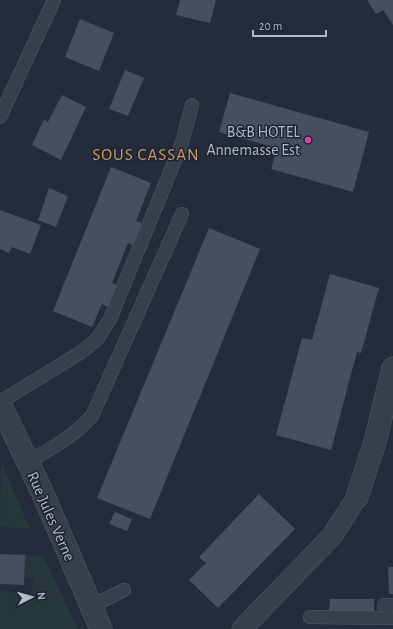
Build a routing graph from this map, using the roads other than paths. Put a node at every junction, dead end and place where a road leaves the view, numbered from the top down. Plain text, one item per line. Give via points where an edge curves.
1 (54, 0) edge
2 (192, 105) dead end
3 (0, 117) edge
4 (182, 214) dead end
5 (393, 368) edge
6 (0, 403) edge
7 (27, 462) junction
8 (357, 497) joint
9 (124, 590) dead end
10 (92, 606) junction
11 (310, 618) dead end
12 (393, 618) edge
13 (341, 624) edge
14 (101, 629) edge
15 (242, 629) edge

1 - 3 lane
2 - 6 lane via 182,144 110,319 98,338 83,351
4 - 7 lane via 92,416 65,442
5 - 8 street via 375,442
6 - 7 street, Rue Jules Verne
7 - 10 street, Rue Jules Verne
8 - 15 street via 332,536
9 - 10 lane
10 - 14 street, Rue Jules Verne
11 - 13 lane
12 - 13 lane

